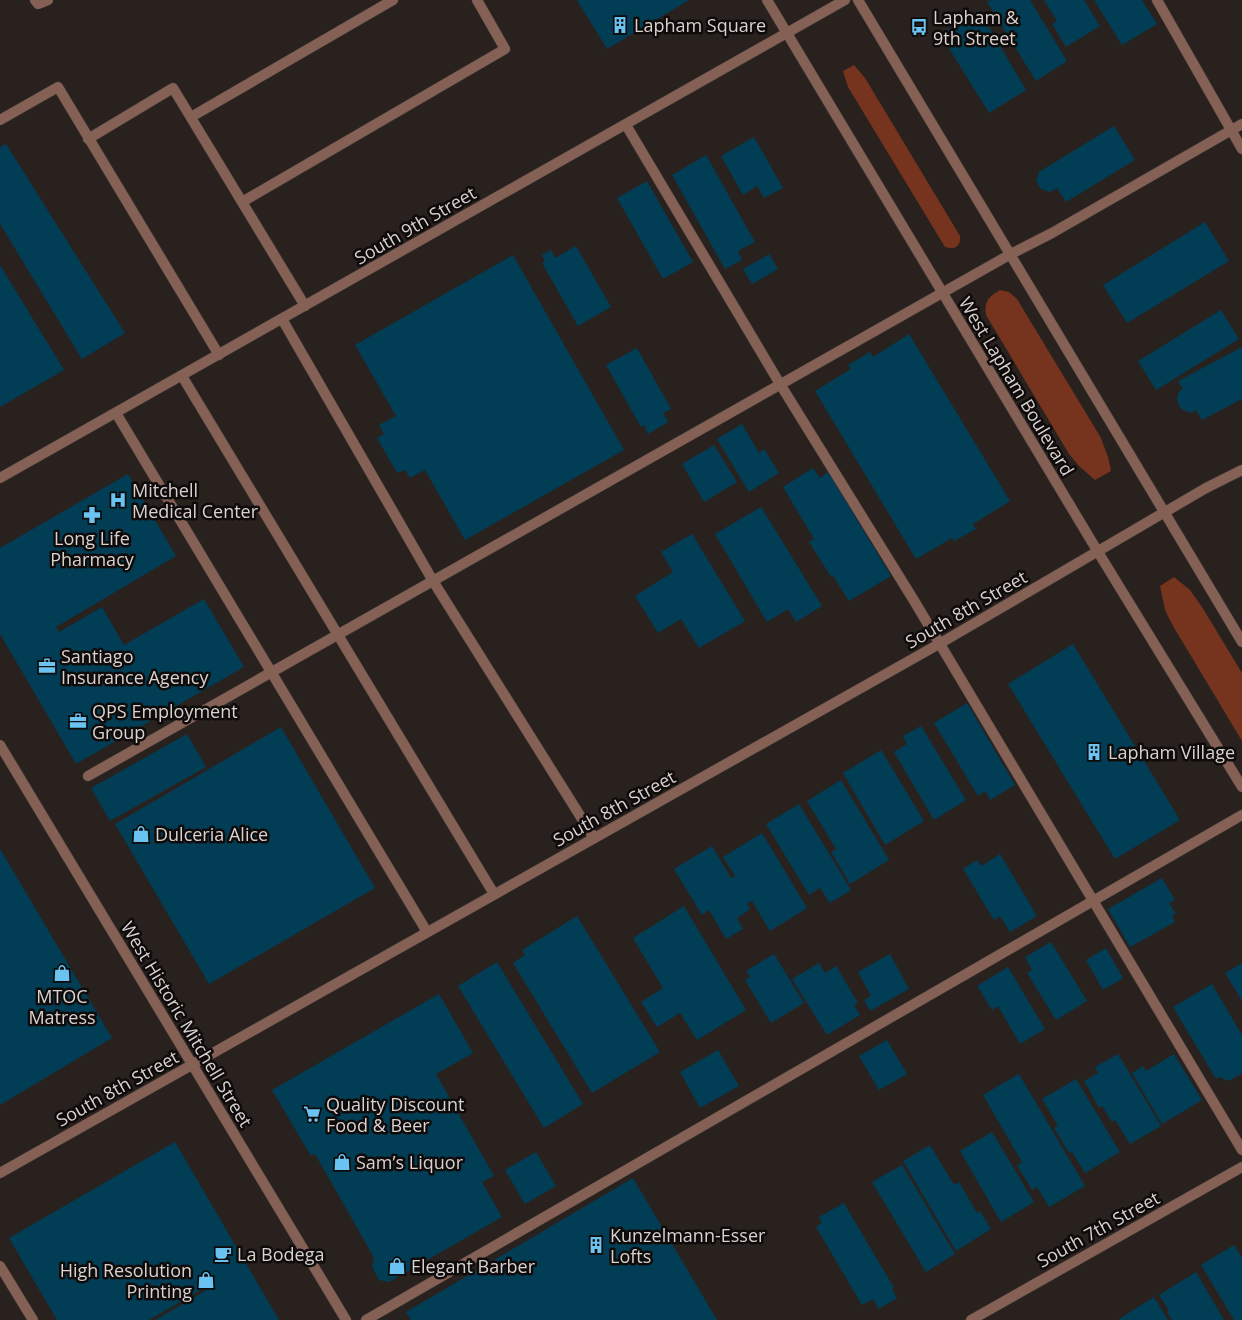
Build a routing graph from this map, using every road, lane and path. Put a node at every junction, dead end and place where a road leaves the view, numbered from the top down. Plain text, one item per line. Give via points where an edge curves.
1 (35, 0) edge
2 (48, 0) edge
3 (393, 0) edge
4 (477, 0) edge
5 (767, 0) edge
6 (845, 0) edge
7 (858, 0) edge
8 (1156, 0) edge
9 (787, 33) junction
10 (191, 118) junction
11 (0, 120) edge
12 (626, 124) junction
13 (1242, 124) edge
14 (1231, 130) junction
15 (88, 139) junction
16 (1242, 149) edge
17 (242, 202) junction
18 (1011, 254) junction
19 (942, 292) junction
20 (305, 306) junction
21 (282, 319) junction
22 (219, 355) junction
23 (182, 376) junction
24 (780, 384) junction
25 (116, 413) junction
26 (1242, 470) edge
27 (0, 478) edge
28 (1164, 513) junction
29 (1098, 552) junction
30 (433, 581) junction
31 (338, 635) junction
32 (1242, 642) edge
33 (939, 644) junction
34 (271, 672) junction
35 (0, 745) edge
36 (88, 776) dead end
37 (1242, 787) edge
38 (1242, 815) edge
39 (594, 838) junction
40 (494, 894) junction
41 (1094, 900) junction
42 (427, 932) junction
43 (192, 1064) junction
44 (1242, 1150) edge
45 (1242, 1167) edge
46 (0, 1173) edge
47 (0, 1266) edge
48 (33, 1320) edge
49 (346, 1320) edge
50 (366, 1320) edge
51 (971, 1320) edge

1 - 2 street via 38,4
3 - 10 street
4 - 17 street via 505,49
5 - 9 street, West Lapham Boulevard
6 - 9 street, South 9th Street
7 - 18 street
8 - 14 street
9 - 12 street, South 9th Street
9 - 19 street, West Lapham Boulevard
10 - 15 street via 173,88
10 - 17 street
11 - 15 street via 58,88
12 - 20 street, South 9th Street
12 - 24 street
13 - 14 street
14 - 16 street
14 - 18 street
15 - 22 street
17 - 20 street
18 - 19 street
18 - 28 street
19 - 24 street
19 - 29 street, West Lapham Boulevard
20 - 21 street, South 9th Street
21 - 22 street, South 9th Street
21 - 30 street
22 - 23 street, South 9th Street
23 - 25 street, South 9th Street
23 - 31 street
24 - 30 street
24 - 33 street
25 - 27 street, South 9th Street
25 - 34 street
26 - 28 street, South 8th Street
28 - 29 street, South 8th Street
28 - 32 street
29 - 33 street, South 8th Street
29 - 37 street, West Lapham Boulevard
30 - 31 street
30 - 39 street
31 - 34 street
31 - 40 street
33 - 39 street, South 8th Street
33 - 41 street
34 - 36 street
34 - 42 street
35 - 43 street, West Historic Mitchell Street
38 - 41 street
39 - 40 street, South 8th Street
40 - 42 street, South 8th Street
41 - 44 street
41 - 50 street
42 - 43 street, South 8th Street
43 - 46 street, South 8th Street
43 - 49 street, West Historic Mitchell Street
45 - 51 street, South 7th Street
47 - 48 street

